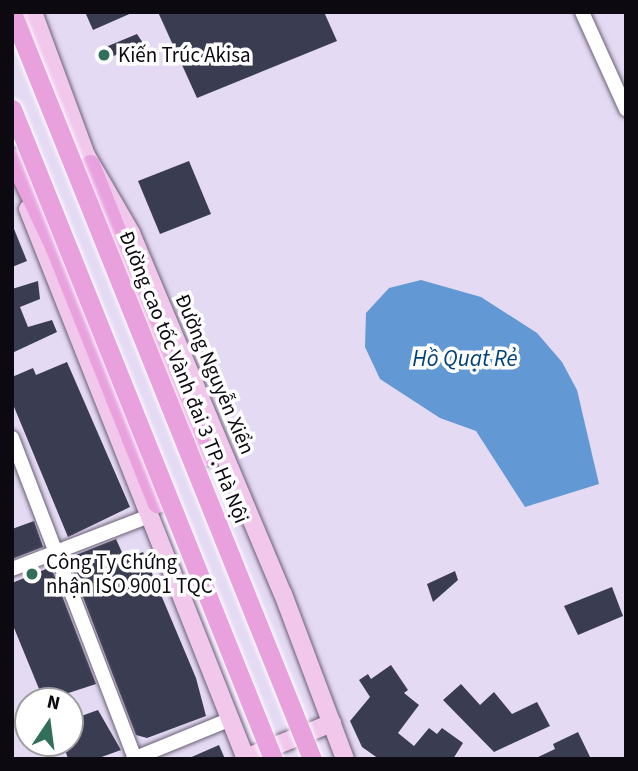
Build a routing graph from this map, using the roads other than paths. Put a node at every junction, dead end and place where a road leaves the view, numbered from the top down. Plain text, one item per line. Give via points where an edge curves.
1 (33, 12) edge
2 (582, 12) edge
3 (12, 13) edge
4 (12, 109) edge
5 (626, 110) edge
6 (12, 124) edge
7 (12, 157) edge
8 (12, 163) edge
9 (90, 164) junction
10 (12, 438) edge
11 (153, 509) junction
12 (57, 554) junction
13 (12, 569) edge
14 (231, 719) junction
15 (332, 723) junction
16 (260, 757) edge
17 (134, 759) edge
18 (312, 759) edge
19 (321, 759) edge
20 (345, 759) edge

1 - 9 main road, Đường Nguyễn Xiển
2 - 5 street
3 - 18 highway, Đường cao tốc Vành đai 3 TP. Hà Nội, bridge
4 - 16 highway, bridge
6 - 16 main road
7 - 11 highway via 54,246
8 - 11 main road
9 - 15 main road, Đường Nguyễn Xiển via 131,233
9 - 19 highway
10 - 12 street
11 - 12 street
11 - 14 main road
11 - 16 highway
12 - 13 street
12 - 17 street
14 - 16 main road
14 - 17 street
15 - 16 main road
15 - 20 main road, Đường Nguyễn Xiển

